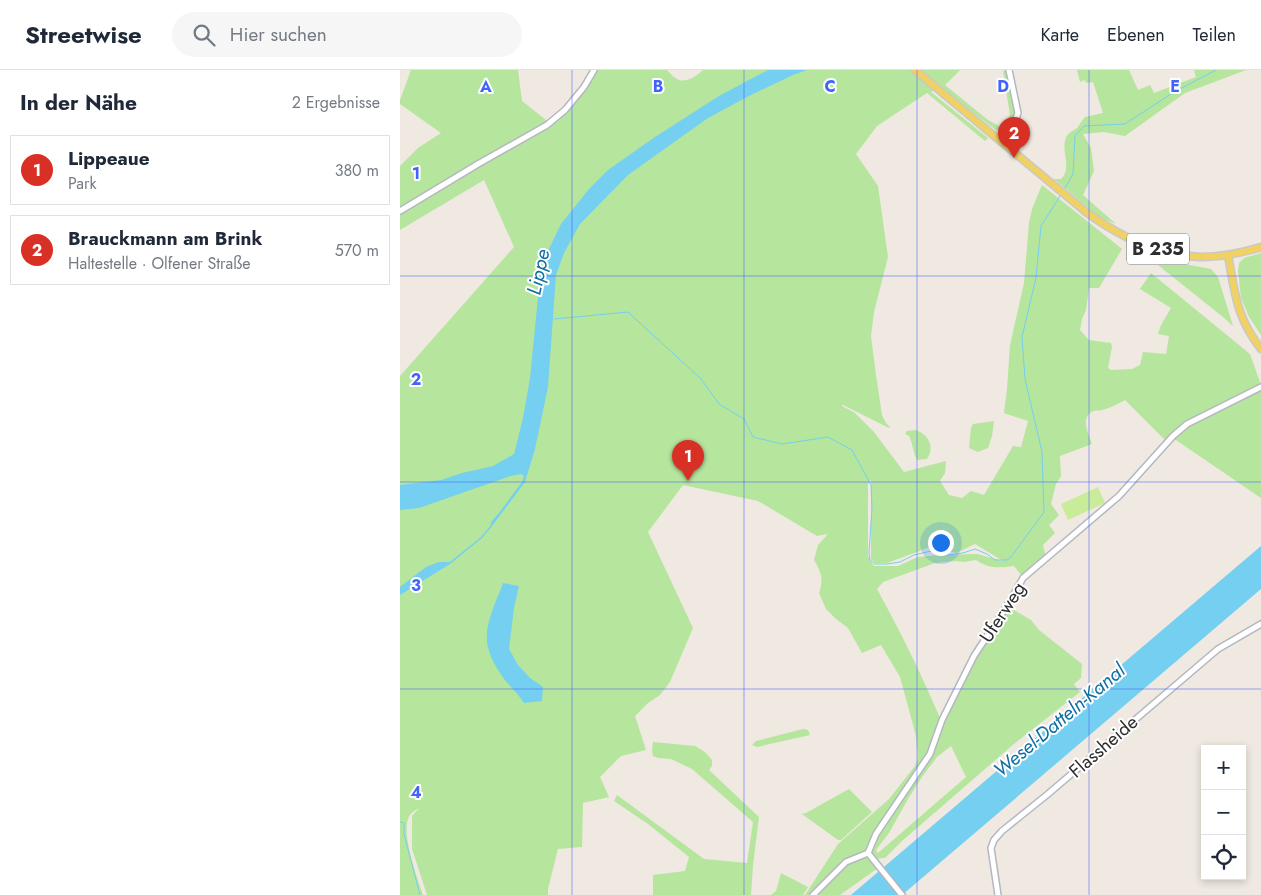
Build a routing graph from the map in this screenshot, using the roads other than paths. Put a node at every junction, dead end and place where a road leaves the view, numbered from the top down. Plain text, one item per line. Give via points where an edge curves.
1 (594, 70) edge
2 (915, 70) edge
3 (1009, 70) edge
4 (1001, 140) junction
5 (400, 211) edge
6 (1261, 247) edge
7 (1228, 255) junction
8 (1261, 350) edge
9 (1261, 387) edge
10 (1261, 624) edge
11 (868, 853) junction
12 (814, 895) edge
13 (902, 895) edge
14 (998, 895) edge

1 - 5 street via 566,110 548,125
2 - 4 main road, B 235
3 - 4 street via 1018,113
4 - 7 main road, B 235 via 1086,212 1136,242 1199,257
6 - 7 main road
7 - 8 main road via 1242,319
9 - 11 street, Uferweg via 1187,424 1119,496 1024,578 979,647 942,720 930,754 876,834
10 - 14 street, Flassheide via 1218,649 1002,831 991,848
11 - 12 street via 846,862
11 - 13 street

